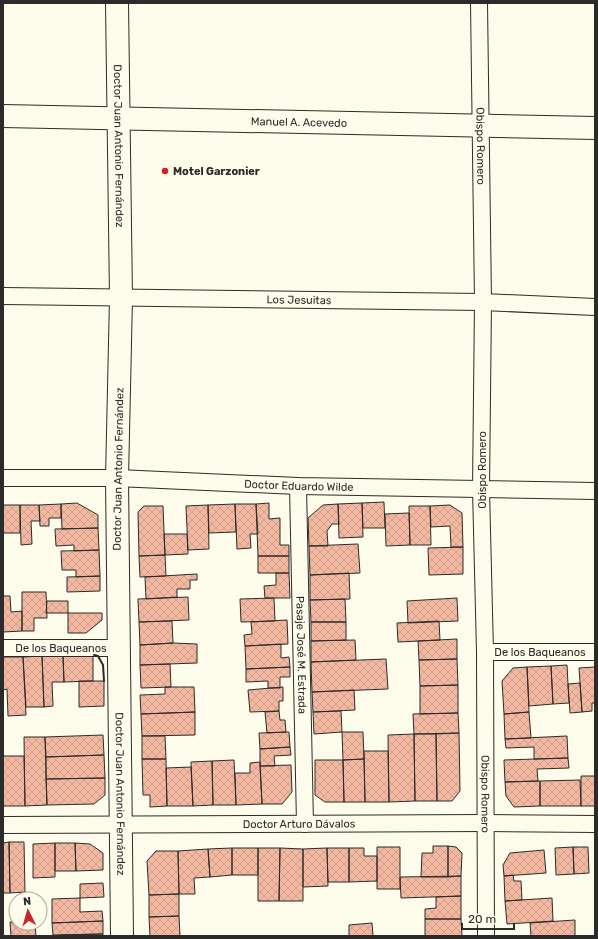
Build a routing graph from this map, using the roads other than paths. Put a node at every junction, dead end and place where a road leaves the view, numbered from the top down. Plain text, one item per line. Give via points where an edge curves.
1 (117, 3) edge
2 (479, 3) edge
3 (3, 116) edge
4 (118, 118) junction
5 (481, 126) junction
6 (595, 128) edge
7 (3, 296) edge
8 (121, 298) junction
9 (483, 302) junction
10 (595, 306) edge
11 (3, 478) edge
12 (117, 478) junction
13 (298, 486) junction
14 (481, 489) junction
15 (595, 491) edge
16 (3, 648) edge
17 (118, 648) junction
18 (485, 652) junction
19 (595, 652) edge
20 (486, 823) junction
21 (3, 824) edge
22 (121, 824) junction
23 (305, 824) junction
24 (595, 824) edge
25 (122, 936) edge
26 (486, 936) edge

1 - 4 street, Doctor Juan Antonio Fernández
2 - 5 street, Obispo Romero
3 - 4 street, Manuel A. Acevedo
4 - 5 street, Manuel A. Acevedo
4 - 8 street, Doctor Juan Antonio Fernández
5 - 6 street, Manuel A. Acevedo
5 - 9 street, Obispo Romero
7 - 8 street, Los Jesuitas
8 - 9 street, Los Jesuitas
8 - 12 street, Doctor Juan Antonio Fernández
9 - 10 street, Los Jesuitas
9 - 14 street, Obispo Romero
11 - 12 street, Doctor Eduardo Wilde
12 - 13 street, Doctor Eduardo Wilde
12 - 17 street, Doctor Juan Antonio Fernández
13 - 14 street, Doctor Eduardo Wilde
13 - 23 street, Pasaje José M. Estrada
14 - 15 street, Doctor Eduardo Wilde
14 - 18 street, Obispo Romero
16 - 17 street, De los Baqueanos
17 - 22 street, Doctor Juan Antonio Fernández
18 - 19 street, De los Baqueanos
18 - 20 street, Obispo Romero
20 - 23 street, Doctor Arturo Dávalos
20 - 24 street, Doctor Arturo Dávalos
20 - 26 street, Obispo Romero
21 - 22 street, Doctor Arturo Dávalos
22 - 23 street, Doctor Arturo Dávalos
22 - 25 street, Doctor Juan Antonio Fernández

